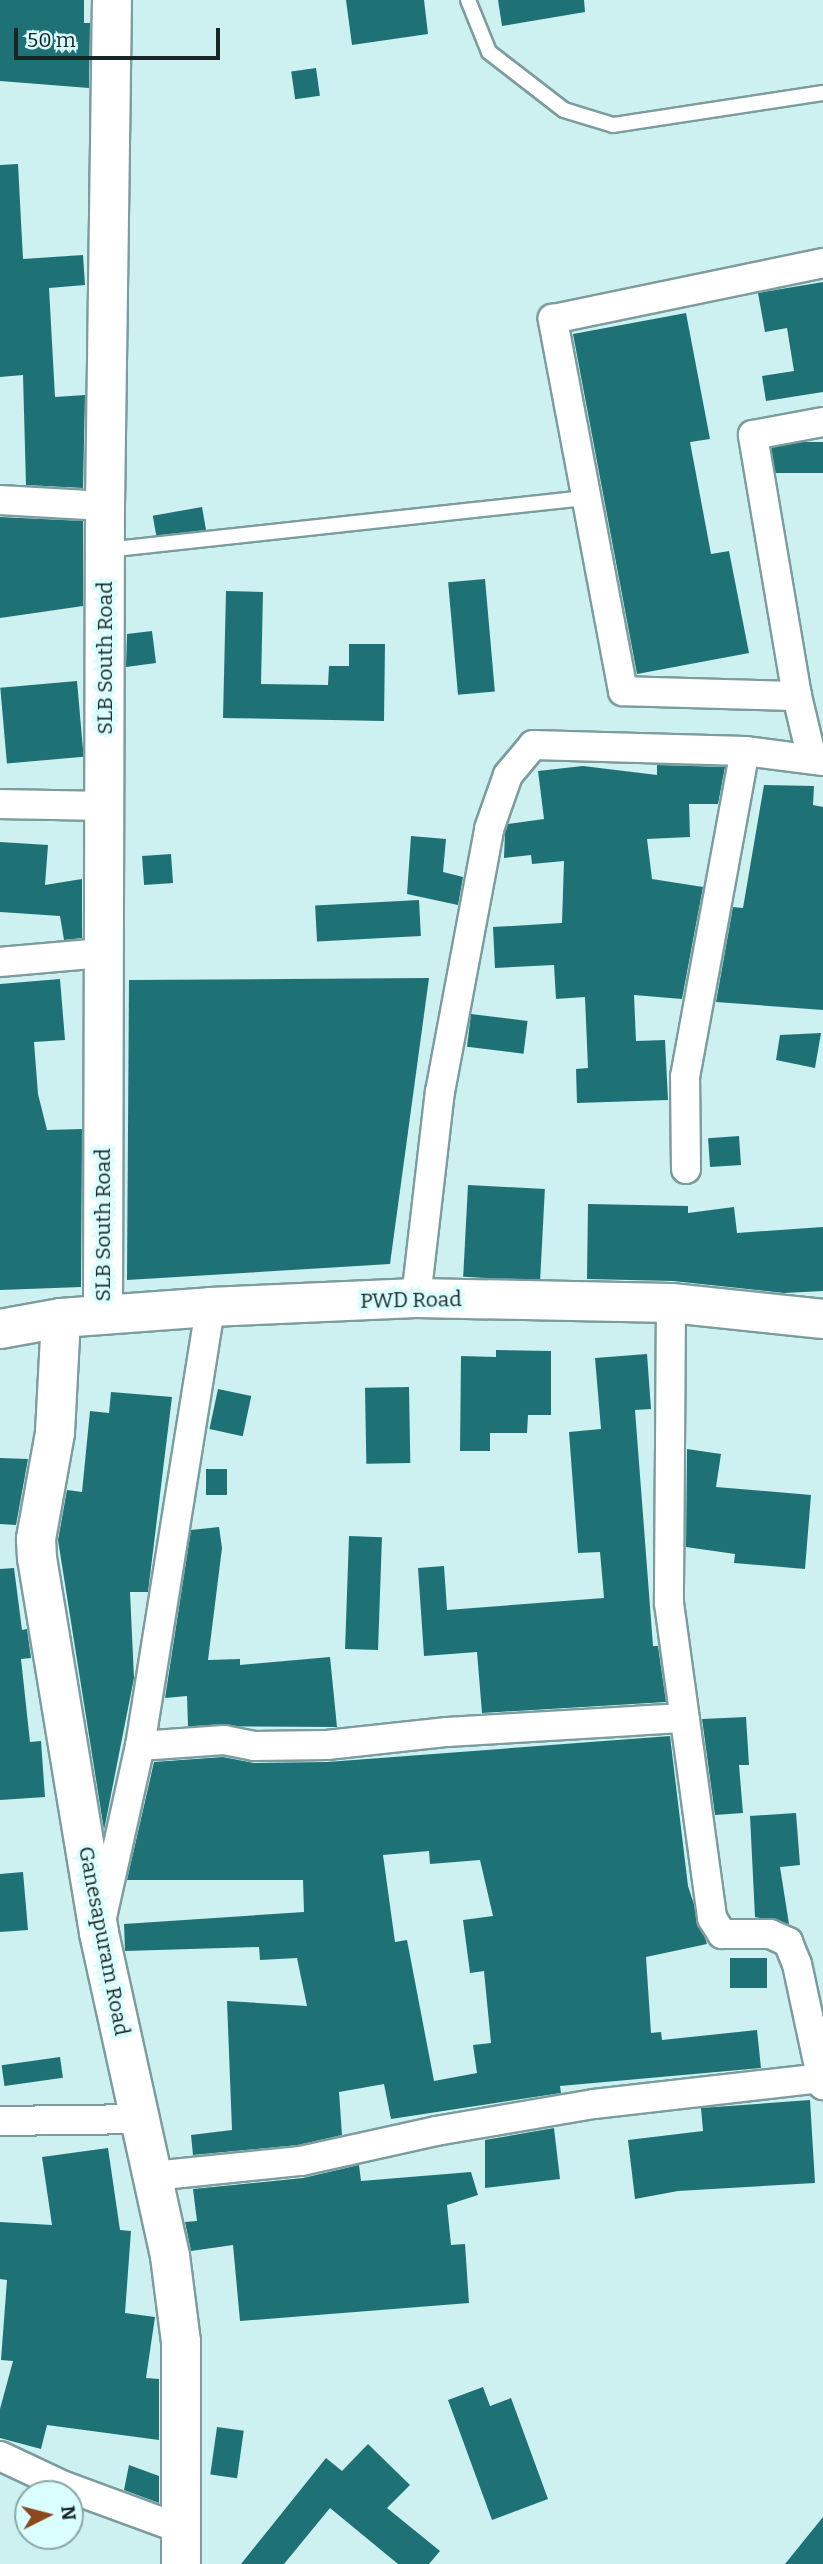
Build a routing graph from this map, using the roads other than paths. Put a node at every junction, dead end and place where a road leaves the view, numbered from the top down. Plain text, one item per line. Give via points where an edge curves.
1 (112, 0) edge
2 (468, 0) edge
3 (823, 93) edge
4 (823, 263) edge
5 (823, 422) edge
6 (587, 498) junction
7 (0, 500) edge
8 (105, 506) junction
9 (105, 550) junction
10 (796, 696) junction
11 (745, 751) junction
12 (818, 760) edge
13 (0, 804) edge
14 (106, 806) junction
15 (103, 953) junction
16 (0, 962) edge
17 (686, 1169) dead end
18 (416, 1298) junction
19 (671, 1303) junction
20 (210, 1307) junction
21 (103, 1315) junction
22 (61, 1318) junction
23 (823, 1319) edge
24 (0, 1329) edge
25 (685, 1718) junction
26 (140, 1746) junction
27 (99, 1933) junction
28 (822, 2081) edge
29 (143, 2119) junction
30 (0, 2121) edge
31 (153, 2176) junction
32 (0, 2456) edge
33 (181, 2546) edge

1 - 8 street, SLB South Road
2 - 3 lane via 489,52 564,110 613,125
4 - 6 street via 553,319
5 - 10 street via 752,435
6 - 9 lane
6 - 10 street via 623,691
7 - 8 street
8 - 9 street, SLB South Road
9 - 14 street, SLB South Road
10 - 12 street
11 - 12 street
11 - 17 street via 685,1077
11 - 18 street via 533,745 508,775 489,829 440,1092
13 - 14 street
14 - 15 street, SLB South Road
15 - 16 street
15 - 21 street, SLB South Road
18 - 19 street, PWD Road
18 - 20 street, PWD Road
19 - 23 street, PWD Road
19 - 25 street via 669,1603
20 - 21 street, PWD Road
20 - 26 street
21 - 22 street, PWD Road
22 - 24 street, PWD Road
22 - 27 street, Ganesapuram Road via 55,1433 36,1538 37,1558
25 - 26 street via 447,1732 327,1745 254,1746 224,1740
25 - 28 street via 716,1928 722,1934 770,1934 788,1942 797,1964
26 - 27 street
27 - 29 street, Ganesapuram Road
28 - 31 street via 594,2104 436,2131 301,2161
29 - 30 street
29 - 31 street, Ganesapuram Road
31 - 33 street, Ganesapuram Road via 181,2342
32 - 33 street

